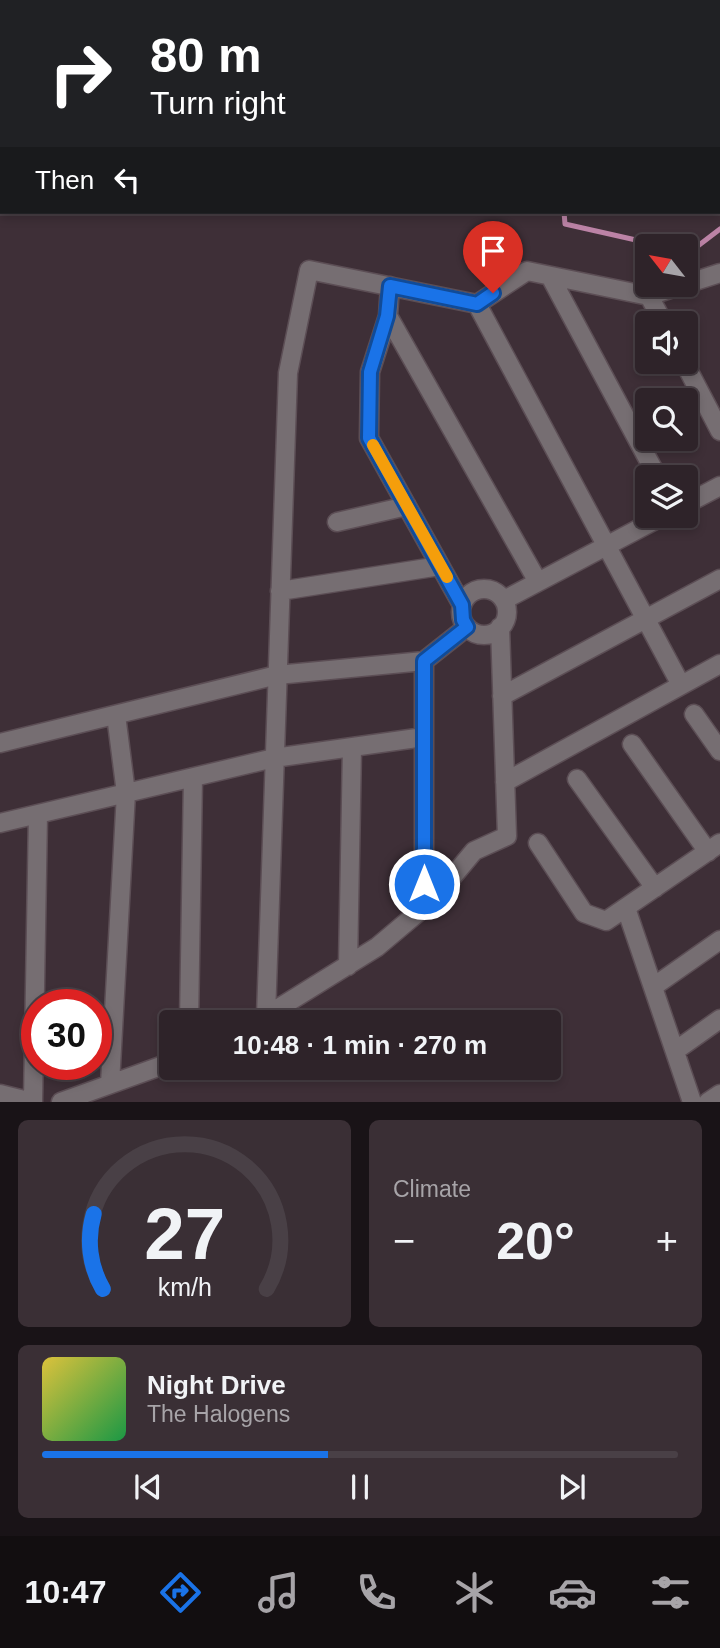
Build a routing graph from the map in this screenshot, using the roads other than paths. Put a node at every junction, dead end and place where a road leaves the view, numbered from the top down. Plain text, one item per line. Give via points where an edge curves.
1 (720, 273) edge
2 (550, 276) junction
3 (698, 280) edge
4 (390, 286) junction
5 (635, 293) edge
6 (477, 304) junction
7 (387, 316) junction
8 (690, 374) edge
9 (720, 431) edge
10 (651, 465) edge
11 (720, 486) edge
12 (698, 498) edge
13 (407, 506) junction
14 (338, 522) dead end
15 (641, 528) edge
16 (607, 546) junction
17 (440, 566) junction
18 (720, 579) edge
19 (538, 582) junction
20 (280, 591) junction
21 (504, 600) junction
22 (462, 605) junction
23 (645, 619) junction
24 (467, 627) junction
25 (500, 627) junction
26 (424, 661) junction
27 (720, 664) edge
28 (277, 675) junction
29 (681, 685) junction
30 (502, 696) junction
31 (694, 714) dead end
32 (116, 715) junction
33 (424, 737) junction
34 (0, 743) edge
35 (632, 744) dead end
36 (352, 747) junction
37 (720, 751) edge
38 (274, 758) junction
39 (193, 777) junction
40 (578, 779) dead end
41 (505, 782) junction
42 (126, 793) junction
43 (38, 814) junction
44 (0, 823) edge
45 (538, 843) dead end
46 (714, 847) edge
47 (655, 888) junction
48 (424, 908) junction
49 (626, 908) junction
50 (720, 940) edge
51 (348, 966) junction
52 (653, 987) junction
53 (188, 1010) edge
54 (262, 1010) edge
55 (277, 1010) edge
56 (720, 1019) edge
57 (675, 1051) junction
58 (159, 1067) edge
59 (110, 1084) junction
60 (0, 1094) edge
61 (720, 1094) edge
62 (32, 1102) edge
63 (61, 1102) edge
64 (692, 1102) edge
65 (708, 1102) edge

1 - 3 street
2 - 5 street
2 - 6 street via 527,271
2 - 10 street
4 - 6 street
4 - 7 street
4 - 20 street via 309,270 288,373
6 - 16 street
7 - 13 street via 370,372 369,438
7 - 19 street
8 - 9 street
11 - 12 street
13 - 14 street
13 - 17 street
15 - 16 street
16 - 19 street
16 - 23 street
17 - 20 street
17 - 22 street
18 - 23 street
19 - 21 street
20 - 28 street
21 - 22 street via 486,589 471,593
21 - 25 street via 507,615
22 - 24 street
23 - 29 street
23 - 30 street
24 - 25 street via 488,635
24 - 26 street
25 - 30 street
26 - 28 street
26 - 33 street
27 - 29 street
28 - 32 street
28 - 38 street
29 - 41 street
30 - 41 street
31 - 37 street
32 - 34 street
32 - 42 street
33 - 36 street
33 - 48 street
35 - 46 street
36 - 38 street
36 - 51 street
38 - 39 street
38 - 54 street
39 - 42 street
39 - 53 street
40 - 47 street
41 - 48 street via 506,836 474,851
42 - 43 street
42 - 59 street
43 - 44 street
43 - 62 street
45 - 49 street via 583,913 606,921
46 - 47 street
47 - 49 street
48 - 51 street
49 - 52 street
50 - 52 street
51 - 55 street
52 - 57 street
56 - 57 street
57 - 64 street
58 - 59 street
59 - 63 street
60 - 62 street
61 - 65 street

